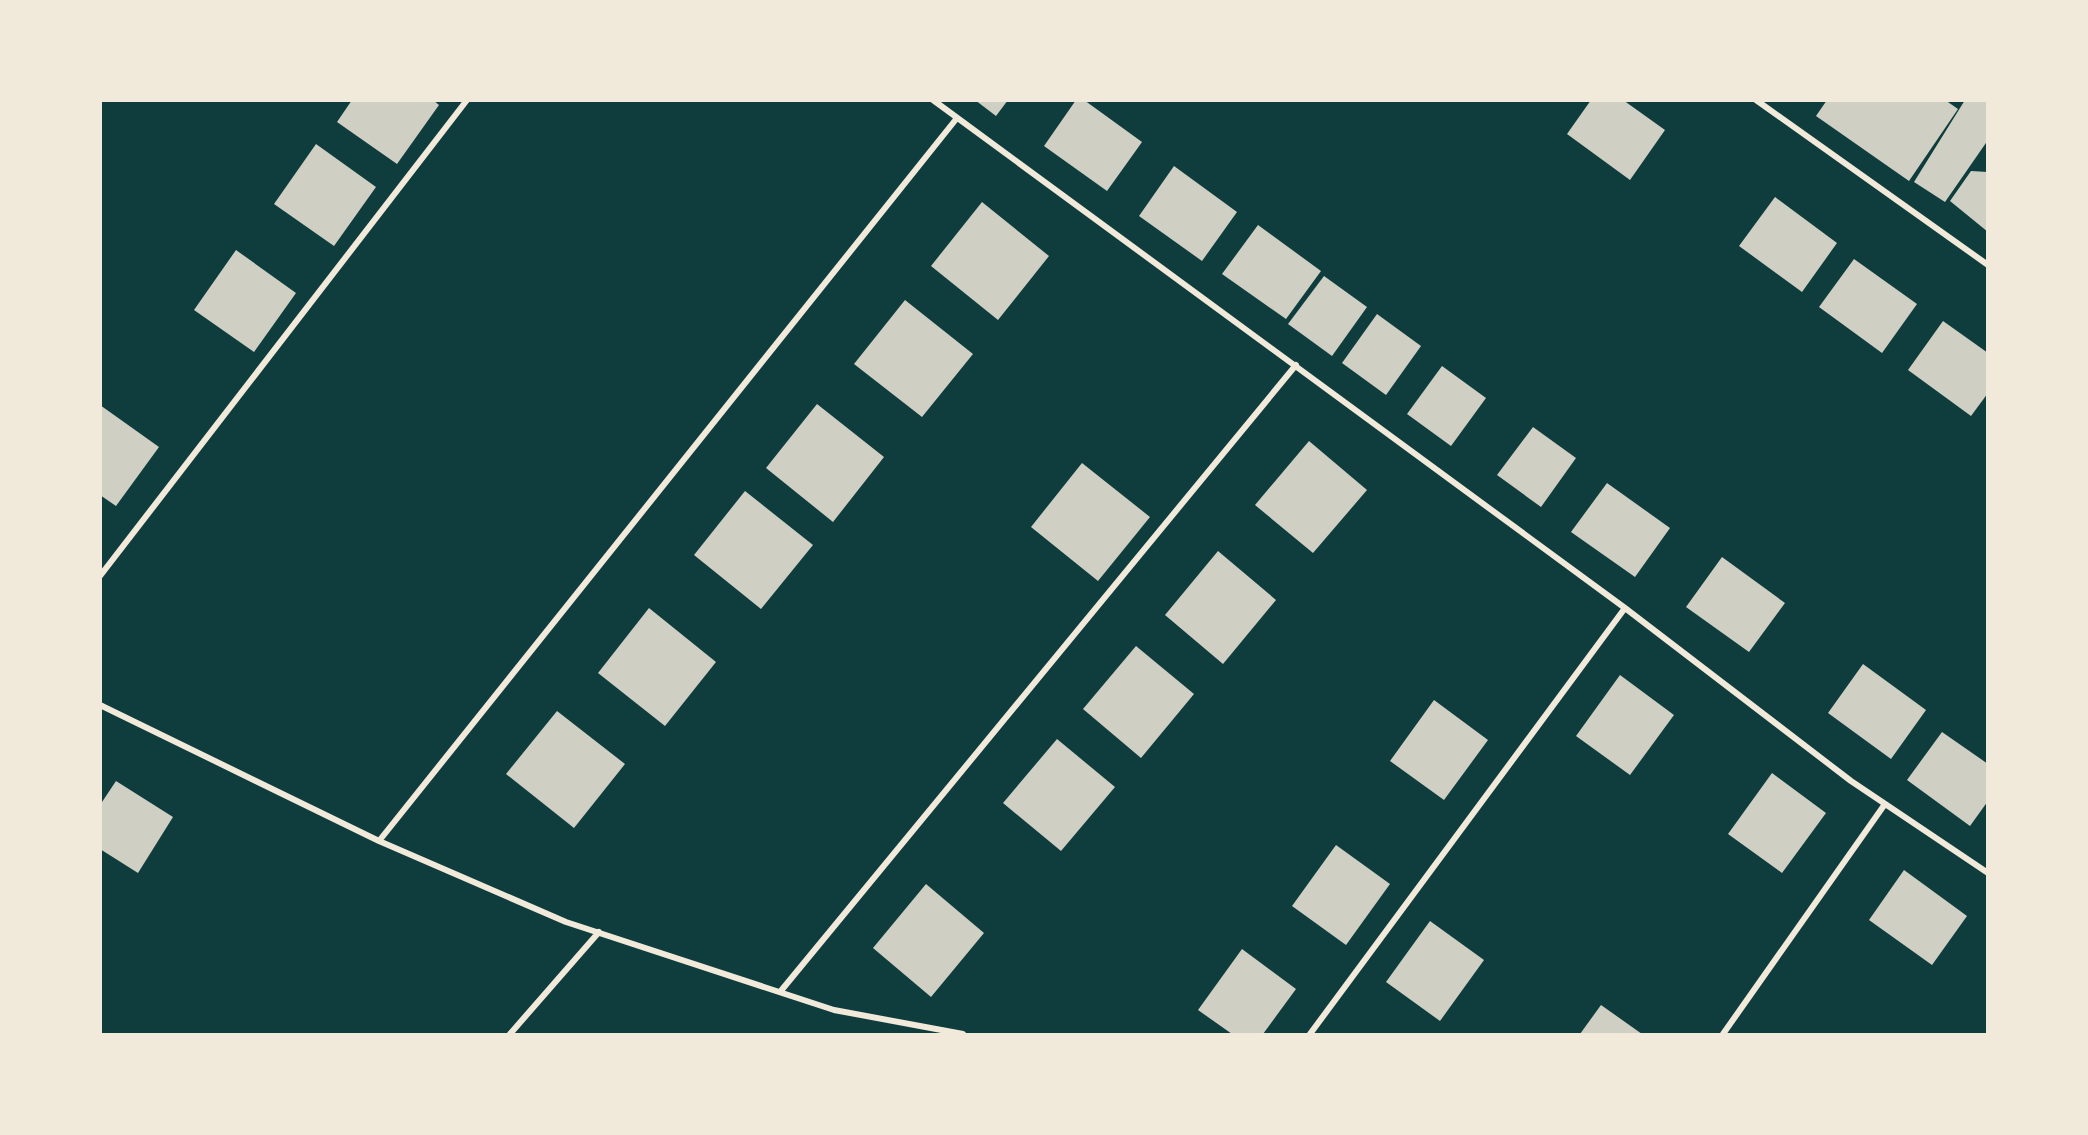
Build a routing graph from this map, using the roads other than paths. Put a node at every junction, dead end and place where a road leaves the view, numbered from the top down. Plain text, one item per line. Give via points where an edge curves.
1 (467, 100) edge
2 (933, 100) edge
3 (1756, 100) edge
4 (957, 118) junction
5 (1988, 265) edge
6 (1296, 365) junction
7 (100, 576) edge
8 (1625, 608) junction
9 (100, 705) edge
10 (1885, 804) junction
11 (379, 841) junction
12 (1988, 873) edge
13 (599, 932) junction
14 (780, 992) junction
15 (510, 1035) edge
16 (963, 1035) edge
17 (1310, 1035) edge
18 (1723, 1035) edge

1 - 7 street
2 - 4 street
3 - 5 street
4 - 6 street
4 - 11 street
6 - 8 street
6 - 14 street
8 - 10 street
8 - 17 street
9 - 11 street
10 - 12 street
10 - 18 street
11 - 13 street
13 - 14 street
13 - 15 street
14 - 16 street via 834,1010

